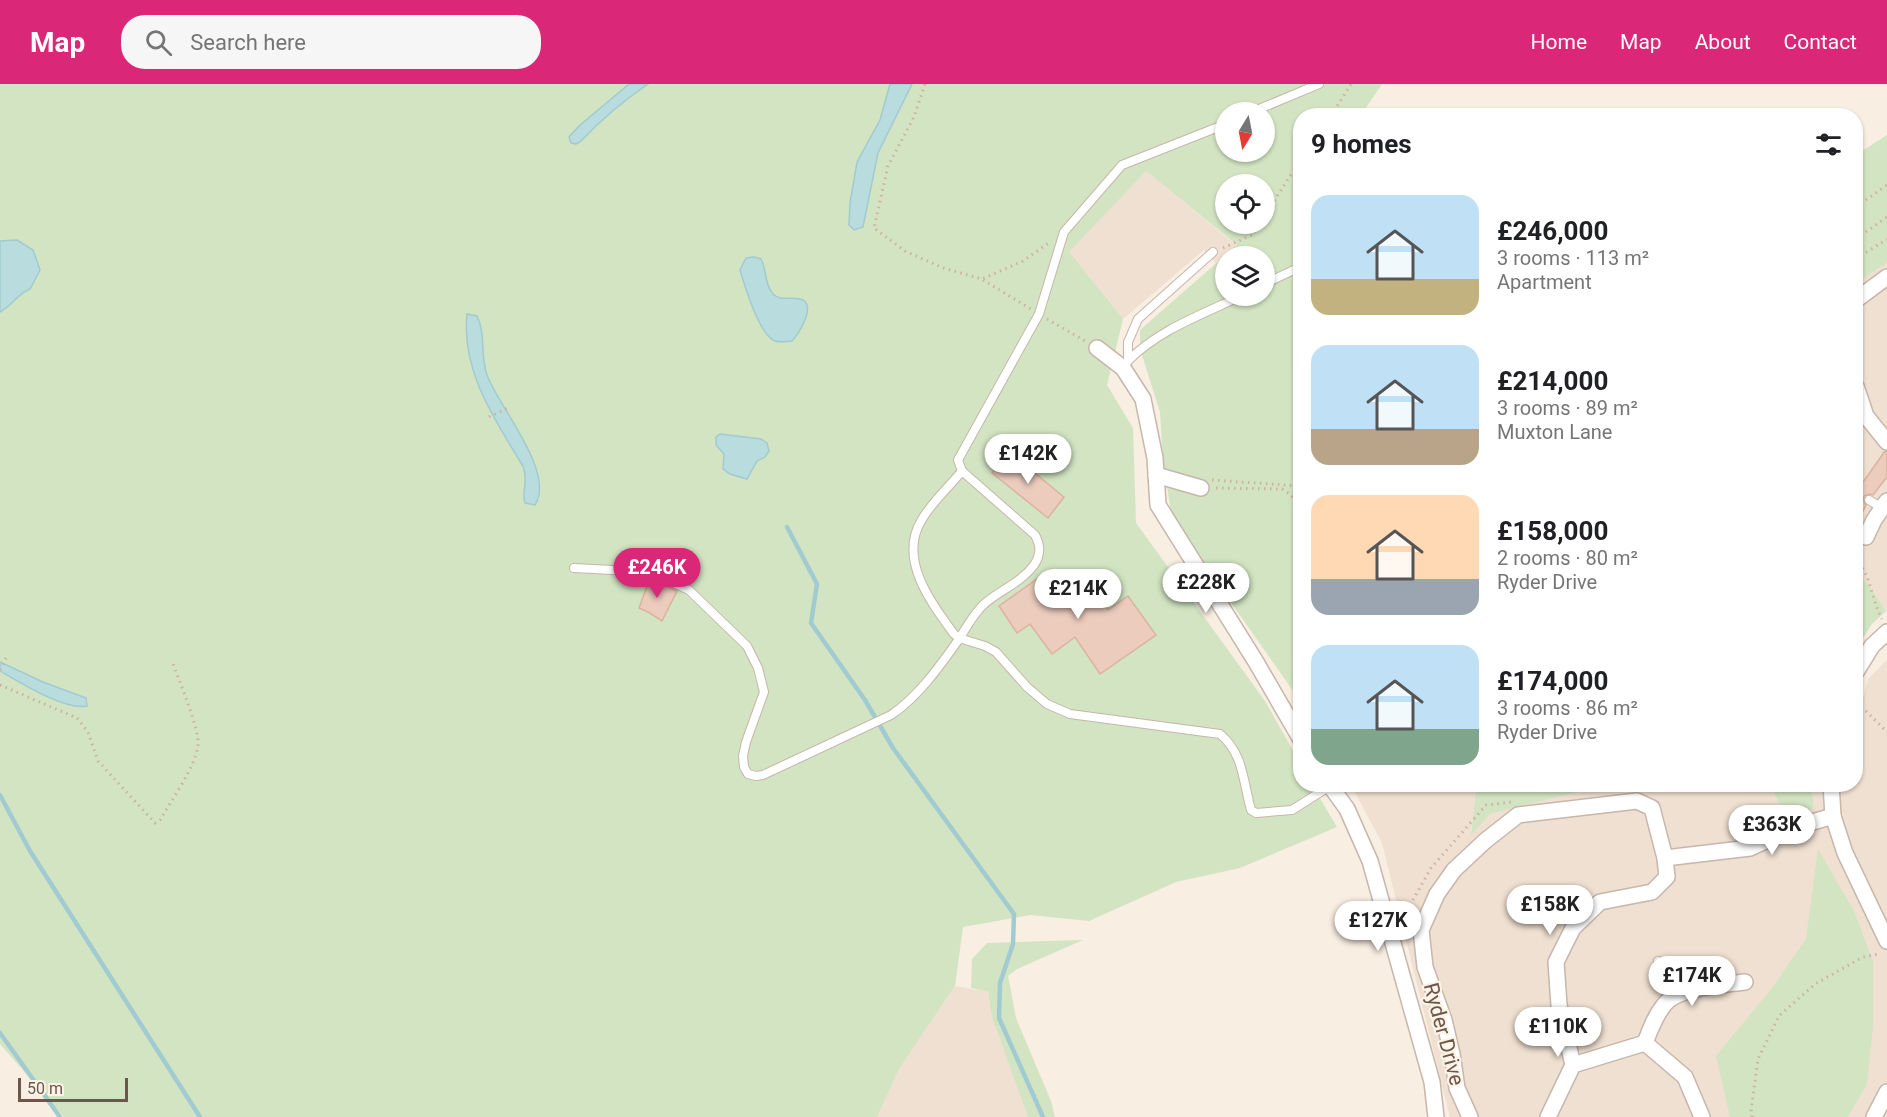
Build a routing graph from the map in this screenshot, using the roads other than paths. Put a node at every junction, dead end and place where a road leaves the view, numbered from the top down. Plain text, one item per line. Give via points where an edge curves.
1 (1318, 84) edge
2 (1275, 102) edge
3 (1215, 128) edge
4 (1213, 252) road end
5 (1293, 270) edge
6 (1887, 277) edge
7 (1275, 279) edge
8 (1863, 295) edge
9 (1220, 306) edge
10 (1097, 348) dead end
11 (1126, 365) junction
12 (1863, 407) edge
13 (1887, 442) edge
14 (962, 471) junction
15 (1156, 475) junction
16 (1205, 484) road end
17 (1879, 503) edge
18 (1866, 537) dead end
19 (574, 568) dead end
20 (1885, 626) edge
21 (959, 638) junction
22 (1863, 661) edge
23 (1293, 726) edge
24 (1319, 792) edge
25 (1335, 792) edge
26 (1832, 792) edge
27 (1833, 816) junction
28 (1665, 858) junction
29 (1887, 942) edge
30 (1658, 961) dead end
31 (1744, 982) dead end
32 (1682, 994) junction
33 (1645, 1043) junction
34 (1573, 1065) junction
35 (1887, 1092) edge
36 (1436, 1117) edge
37 (1470, 1117) edge
38 (1548, 1117) edge
39 (1702, 1117) edge
40 (1874, 1117) edge

1 - 2 lane
3 - 14 lane via 1122,165 1064,232 1039,314 958,460
4 - 11 lane via 1138,320 1128,342
5 - 7 lane
6 - 8 street
9 - 11 lane via 1173,328 1140,349
10 - 11 street
11 - 15 street via 1143,399
12 - 13 street
14 - 21 lane via 921,521 914,547 915,566 927,594
14 - 21 lane via 1035,535 1040,553 1022,577 982,606
15 - 16 street
15 - 23 street via 1158,505
17 - 18 street
19 - 21 lane via 650,572 680,585 747,646 764,692 743,756 748,774 756,776 898,711
20 - 22 street
21 - 24 lane via 996,652 1047,704 1070,714 1220,734 1239,757 1251,810 1256,813 1292,810
25 - 36 street via 1347,809 1370,861 1432,1082
26 - 27 street
27 - 28 street via 1796,827 1750,849
27 - 29 street via 1845,853
28 - 34 street, Ryder Drive via 1667,877 1652,892 1600,902 1573,928 1556,962 1559,1005
28 - 37 street, Ryder Drive via 1652,808 1637,801 1518,815 1454,870 1420,930 1425,967 1444,1020 1457,1088
30 - 32 lane
31 - 32 street
32 - 33 street via 1665,1003
33 - 34 street
33 - 39 street via 1686,1077
34 - 38 street
35 - 40 street

